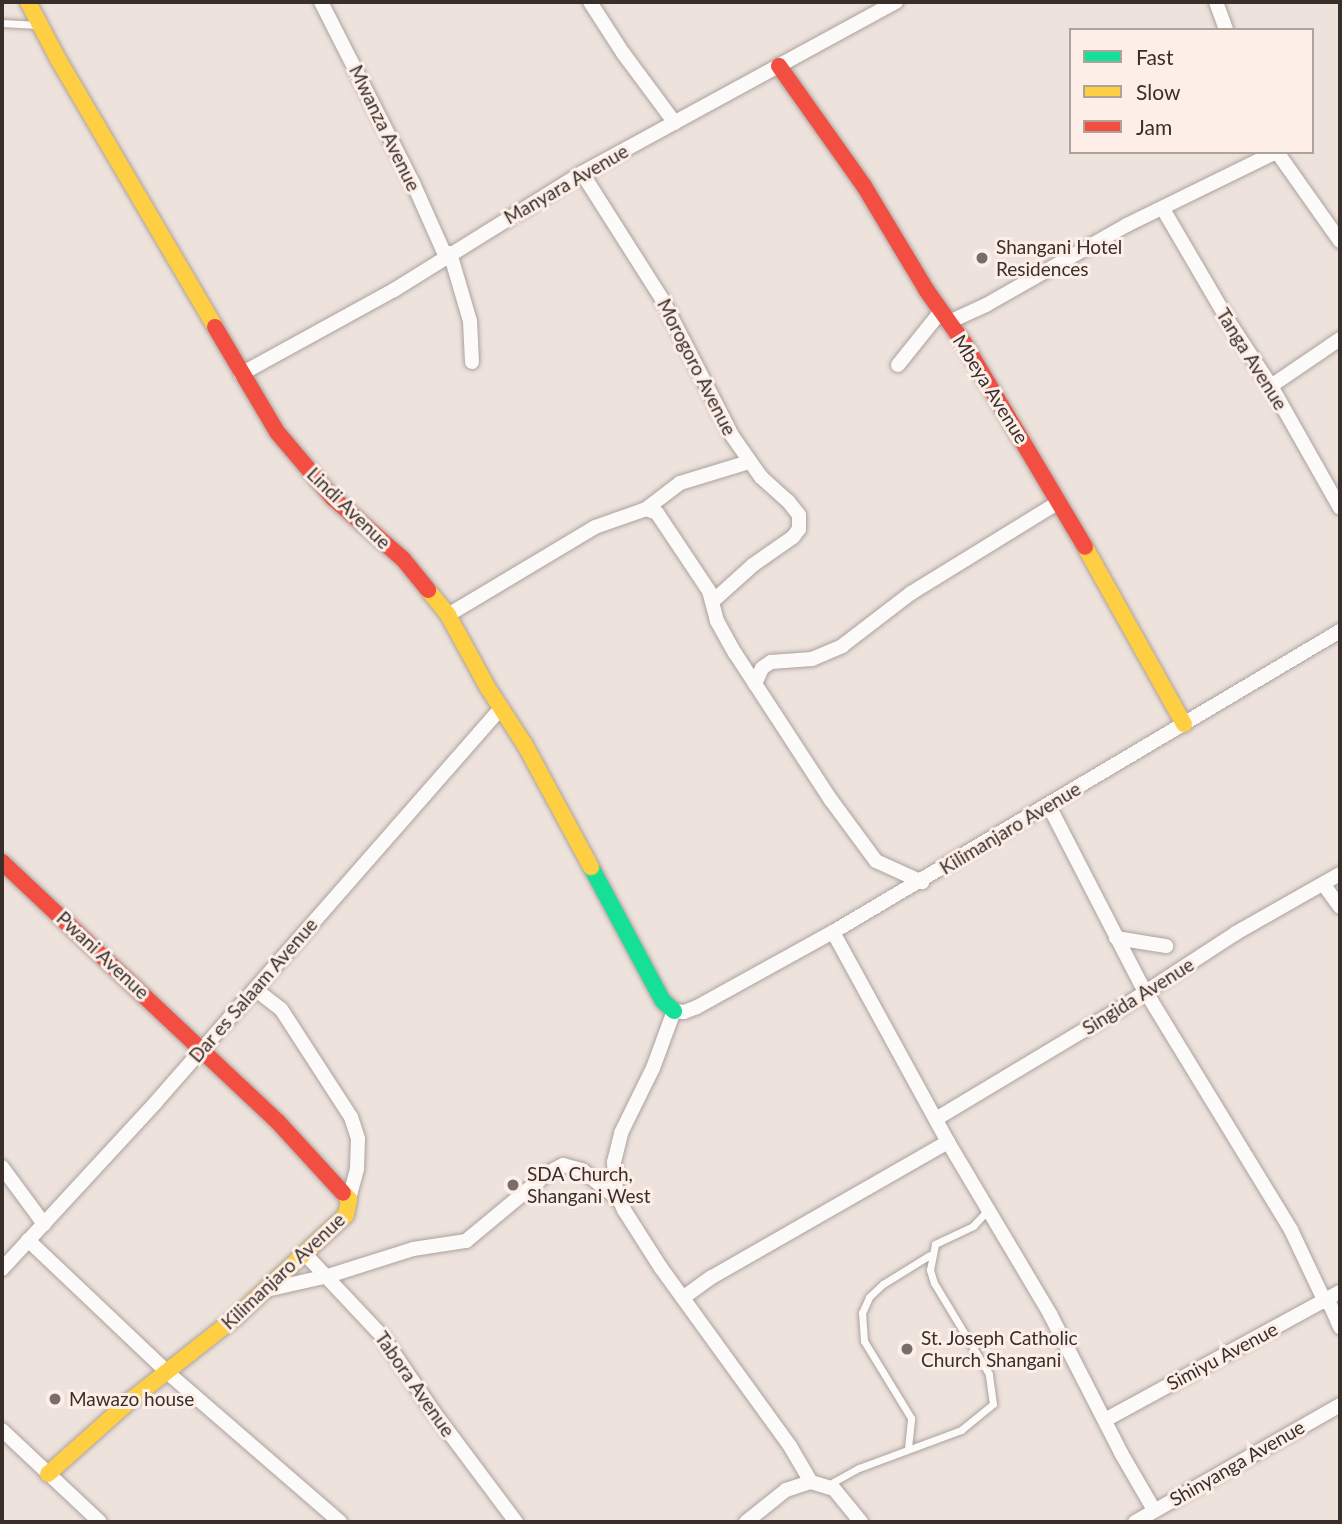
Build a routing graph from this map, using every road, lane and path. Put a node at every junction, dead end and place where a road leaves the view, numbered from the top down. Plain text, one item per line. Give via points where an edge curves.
1 (28, 2) edge
2 (321, 2) edge
3 (590, 2) edge
4 (896, 2) edge
5 (1216, 2) edge
6 (2, 23) edge
7 (39, 24) junction
8 (1225, 28) edge
9 (779, 66) junction
10 (675, 123) junction
11 (1272, 154) edge
12 (1277, 154) edge
13 (582, 173) junction
14 (1164, 209) junction
15 (1340, 241) edge
16 (448, 254) junction
17 (945, 316) junction
18 (1340, 339) edge
19 (472, 362) dead end
20 (898, 365) dead end
21 (242, 374) junction
22 (1271, 386) junction
23 (749, 462) junction
24 (1059, 502) junction
25 (1340, 508) edge
26 (646, 509) junction
27 (713, 601) junction
28 (449, 615) junction
29 (1340, 631) edge
30 (755, 684) junction
31 (501, 708) junction
32 (1184, 724) junction
33 (1049, 806) junction
34 (2, 862) edge
35 (1340, 874) edge
36 (922, 882) junction
37 (1324, 884) junction
38 (1340, 907) edge
39 (833, 932) junction
40 (1116, 938) junction
41 (1166, 946) dead end
42 (255, 989) junction
43 (1146, 991) junction
44 (674, 1011) junction
45 (202, 1049) junction
46 (936, 1119) junction
47 (948, 1142) junction
48 (2, 1167) edge
49 (349, 1199) junction
50 (619, 1199) junction
51 (988, 1210) junction
52 (44, 1224) junction
53 (28, 1240) junction
54 (305, 1254) junction
55 (930, 1255) junction
56 (2, 1269) edge
57 (328, 1276) junction
58 (265, 1291) junction
59 (684, 1297) junction
60 (1331, 1298) edge
61 (1340, 1327) edge
62 (167, 1372) junction
63 (1340, 1405) edge
64 (1105, 1420) junction
65 (2, 1430) edge
66 (908, 1448) junction
67 (48, 1474) junction
68 (811, 1482) junction
69 (828, 1485) junction
70 (1154, 1510) junction
71 (509, 1520) edge
72 (100, 1522) edge
73 (340, 1522) edge
74 (746, 1522) edge
75 (860, 1522) edge
76 (1135, 1522) edge

1 - 7 street, Lindi Avenue
2 - 16 street, Mwanza Avenue
3 - 10 street
4 - 9 street, Manyara Avenue
5 - 8 street
6 - 7 lane
7 - 21 street, Lindi Avenue
9 - 10 street, Manyara Avenue
9 - 17 street, Mbeya Avenue via 864,186
10 - 13 street, Manyara Avenue
11 - 14 street
12 - 15 street
13 - 16 street, Manyara Avenue
13 - 23 street, Morogoro Avenue via 663,299 719,416
14 - 17 street via 986,305
14 - 22 street, Tanga Avenue
16 - 19 street, Mwanza Avenue via 470,321
16 - 21 street, Manyara Avenue via 394,290
17 - 20 street
17 - 24 street, Mbeya Avenue
18 - 22 street
21 - 28 street, Lindi Avenue via 277,432 317,481 403,559
22 - 25 street, Tanga Avenue
23 - 26 street via 680,483
23 - 27 street, Morogoro Avenue via 796,509 799,529
24 - 30 street via 911,593 842,646 812,659 771,662 761,668
24 - 32 street, Mbeya Avenue
26 - 27 street via 663,519
26 - 28 street via 576,537
27 - 30 street via 719,627
28 - 31 street, Lindi Avenue
29 - 32 street, Kilimanjaro Avenue
30 - 36 street via 813,776 876,861
31 - 42 street, Dar es Salaam Avenue
31 - 44 street, Lindi Avenue via 663,1001
32 - 33 street, Kilimanjaro Avenue
33 - 36 street, Kilimanjaro Avenue
33 - 40 street
34 - 45 street, Pwani Avenue
35 - 37 street, Singida Avenue
36 - 39 street, Kilimanjaro Avenue
37 - 38 street
37 - 43 street, Singida Avenue
39 - 44 street, Kilimanjaro Avenue via 697,1007
39 - 46 street
40 - 41 street
40 - 43 street
42 - 45 street, Dar es Salaam Avenue
42 - 49 street via 281,1009 351,1116 358,1139
43 - 46 street, Singida Avenue
43 - 60 street
44 - 50 street via 621,1133 614,1168
45 - 49 street, Kilimanjaro Avenue
45 - 52 street, Dar es Salaam Avenue
46 - 47 street
47 - 51 street
47 - 59 street
48 - 52 street
49 - 54 street, Kilimanjaro Avenue via 346,1215
50 - 57 street via 582,1170 563,1165 466,1241 413,1250
50 - 59 street
51 - 55 lane via 973,1226 935,1244
51 - 64 street via 1050,1314
52 - 53 street, Dar es Salaam Avenue
53 - 56 street, Dar es Salaam Avenue
53 - 62 street
54 - 57 street, Tabora Avenue
54 - 58 street, Kilimanjaro Avenue
55 - 66 lane via 883,1284 869,1297 862,1313 864,1341 911,1418
55 - 66 lane via 933,1283 989,1374 993,1404 961,1430
57 - 58 street
57 - 71 street, Tabora Avenue via 387,1342
58 - 62 street, Kilimanjaro Avenue
59 - 68 street
60 - 61 street
60 - 64 street, Simiyu Avenue
62 - 67 street, Kilimanjaro Avenue
62 - 73 street
63 - 70 street, Shinyanga Avenue
64 - 70 street
65 - 67 street
66 - 69 lane
67 - 72 street
68 - 69 street
68 - 74 street via 786,1490
69 - 75 street
70 - 76 street, Shinyanga Avenue

